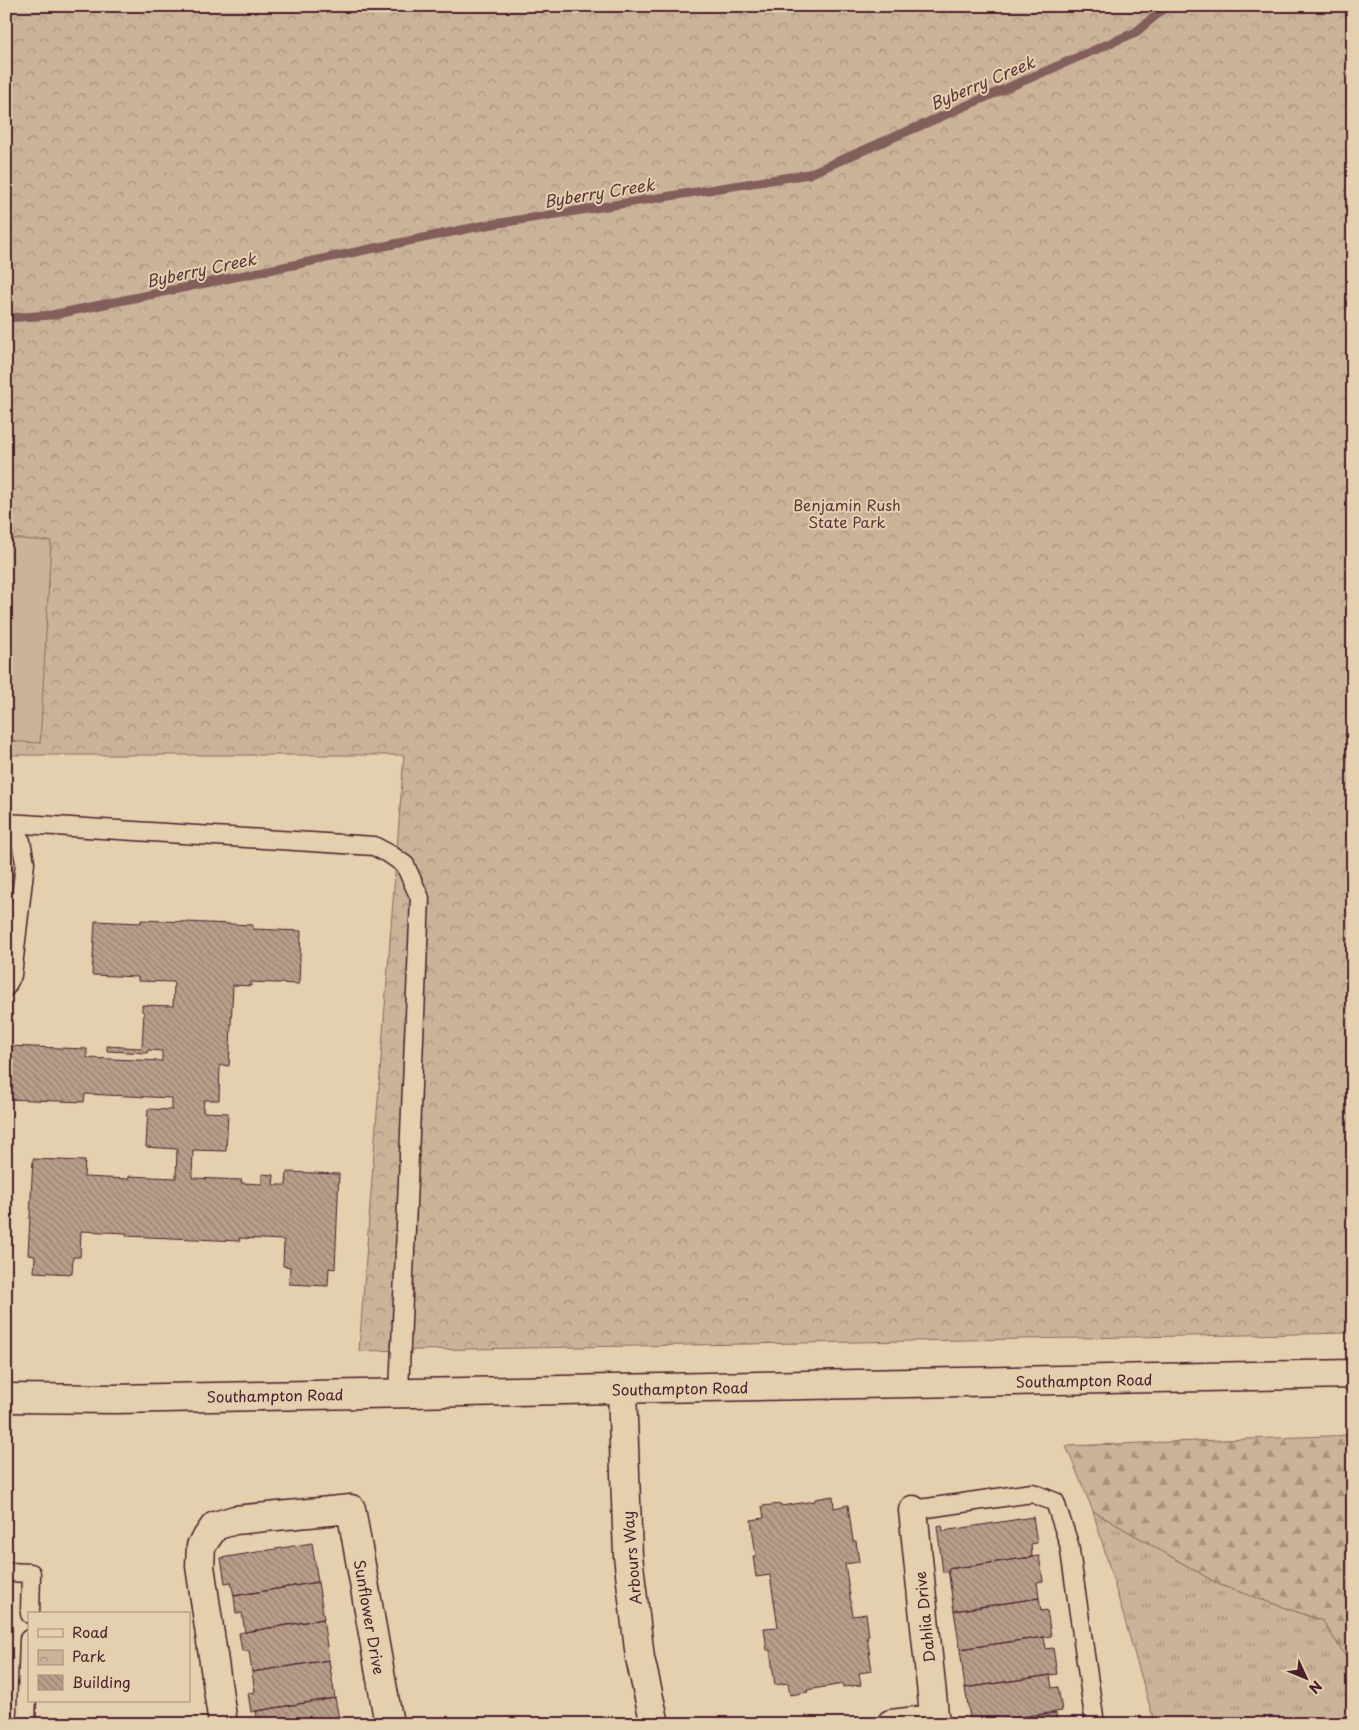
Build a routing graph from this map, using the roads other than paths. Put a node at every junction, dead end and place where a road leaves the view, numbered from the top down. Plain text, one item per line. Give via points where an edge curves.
1 (7, 823) edge
2 (6, 987) edge
3 (1353, 1374) edge
4 (622, 1390) junction
5 (399, 1392) junction
6 (6, 1398) edge
7 (913, 1510) joint
8 (6, 1572) edge
9 (30, 1612) edge
10 (28, 1667) edge
11 (934, 1721) edge
12 (26, 1724) edge
13 (223, 1724) edge
14 (389, 1724) edge
15 (654, 1724) edge
16 (892, 1724) edge
17 (1096, 1724) edge

1 - 2 lane via 21,841 25,863 12,975
1 - 5 lane via 374,846 405,865 420,898
3 - 4 street, Southampton Road
4 - 5 street, Southampton Road
4 - 15 street, Arbours Way via 628,1556 640,1658
5 - 6 street, Southampton Road via 116,1399
7 - 11 street, Dahlia Drive
7 - 17 lane via 1032,1493 1055,1502 1069,1544
8 - 9 lane via 31,1573
10 - 12 lane
11 - 16 street
13 - 14 street, Sunflower Drive via 200,1566 201,1546 215,1526 235,1520 351,1509

